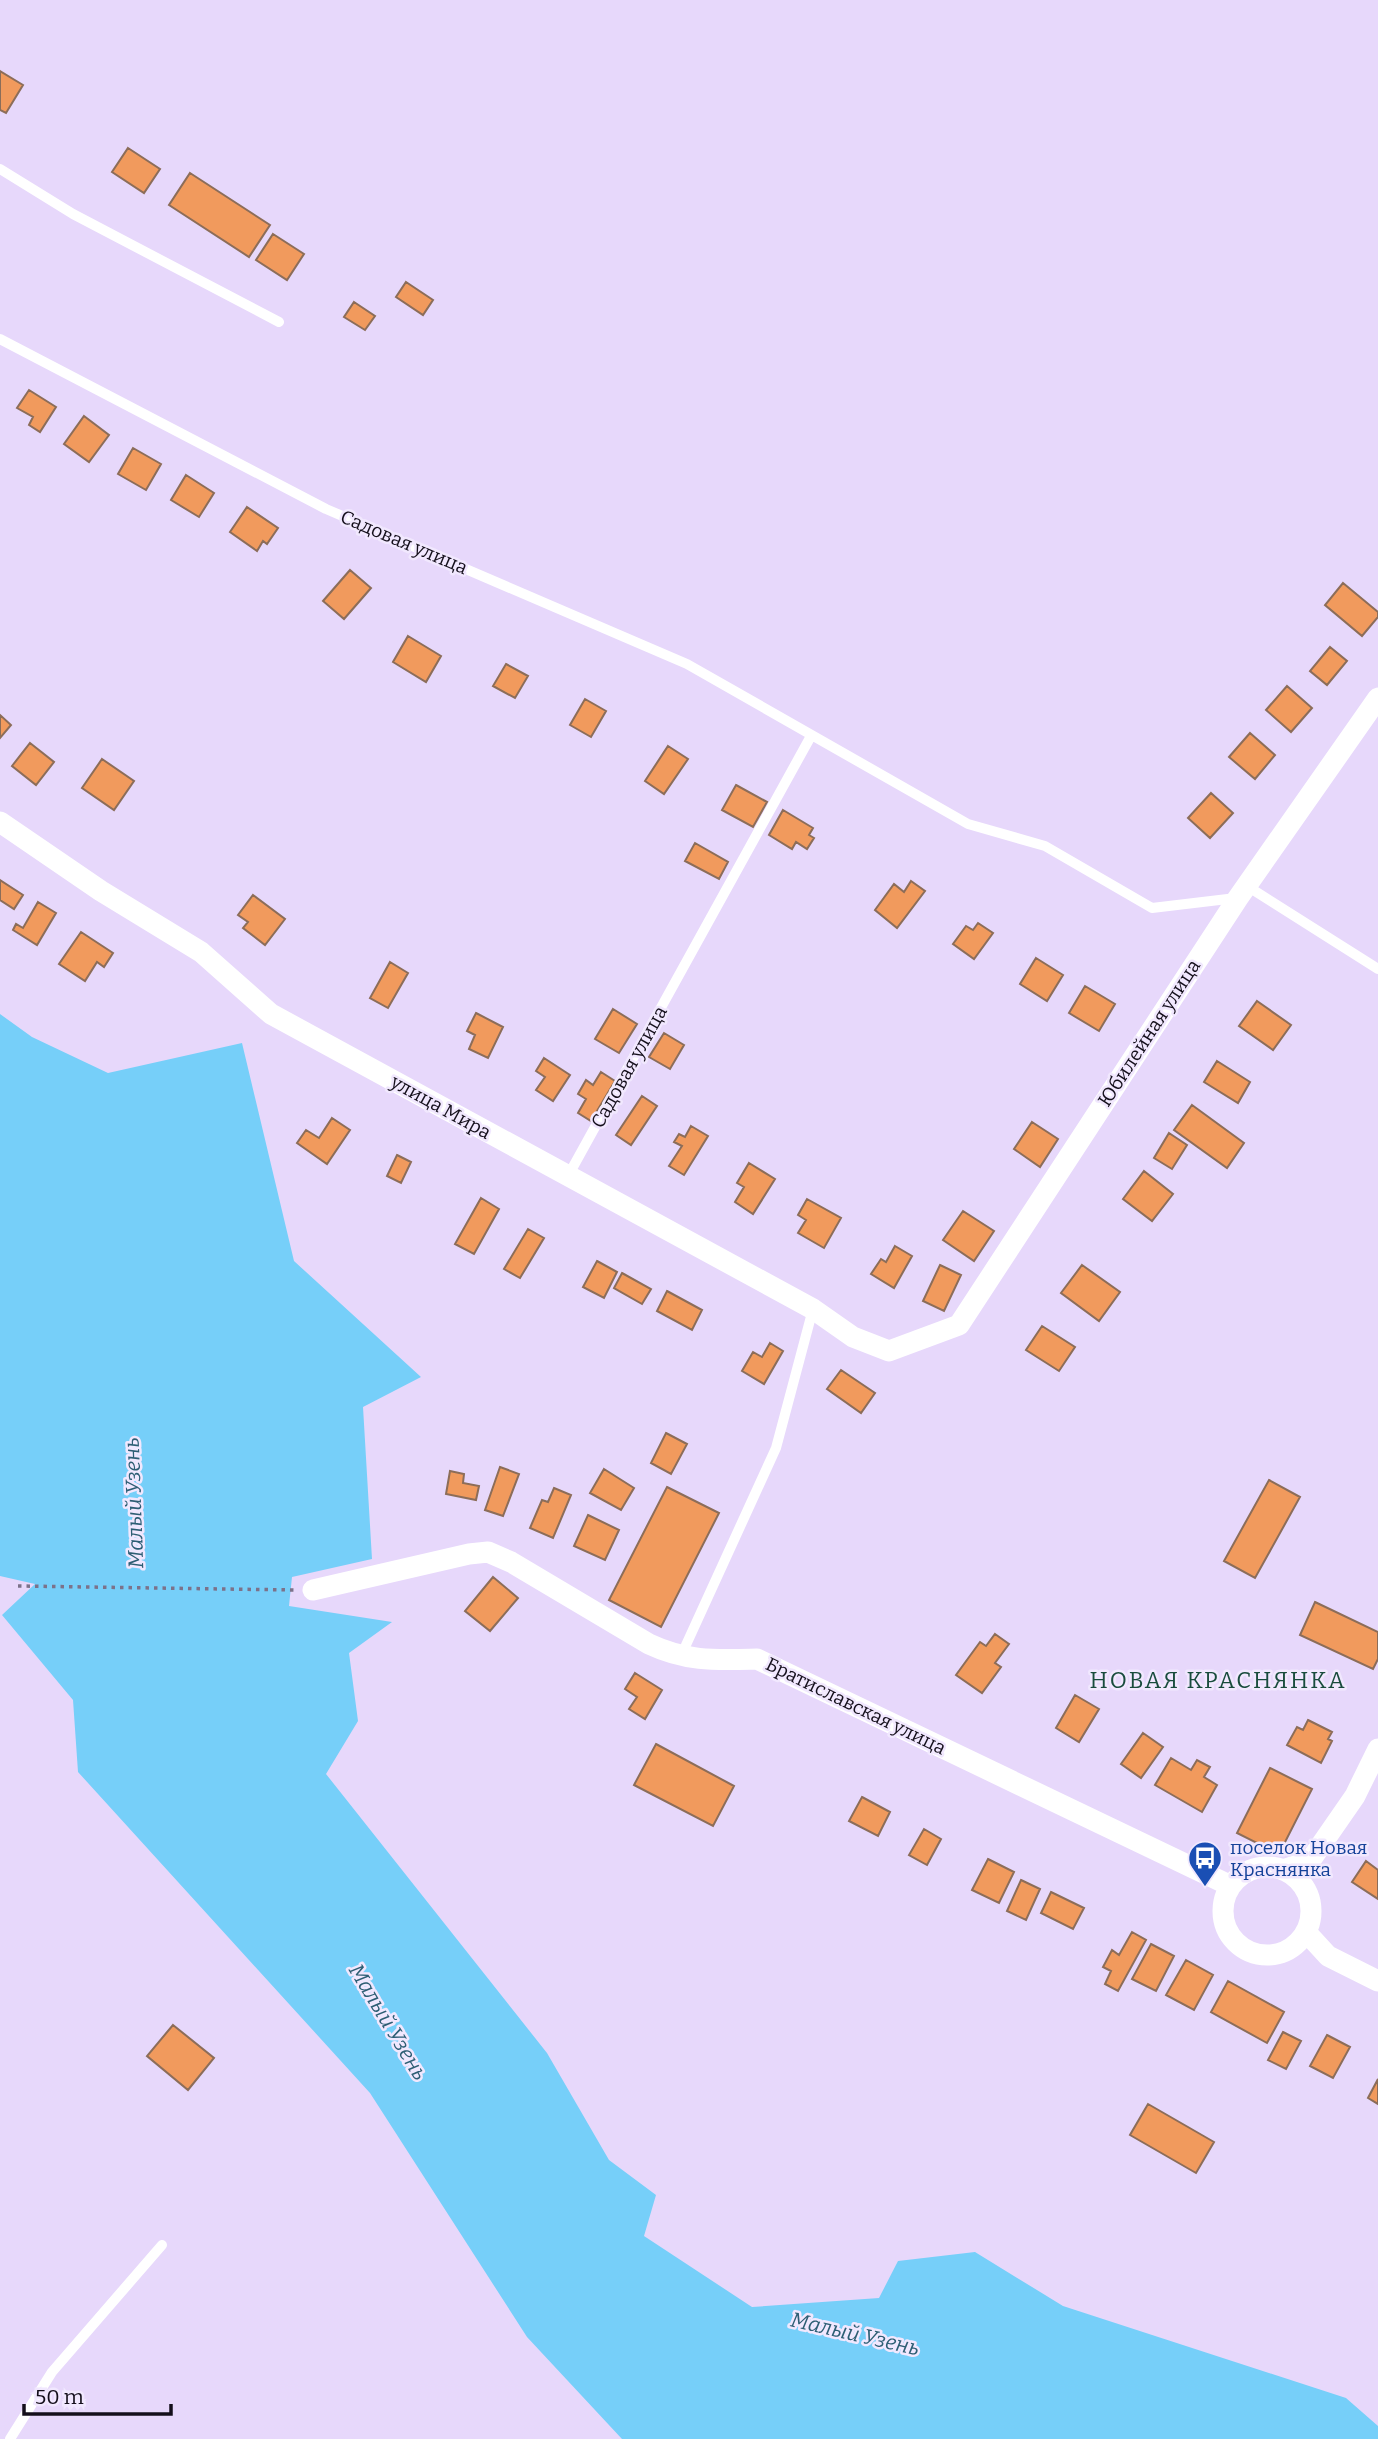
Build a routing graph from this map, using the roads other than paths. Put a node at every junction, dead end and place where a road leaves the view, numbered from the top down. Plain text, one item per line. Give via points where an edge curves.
1 (0, 169) edge
2 (279, 322) dead end
3 (0, 339) edge
4 (1378, 698) edge
5 (811, 736) junction
6 (0, 822) edge
7 (1242, 892) junction
8 (1378, 969) edge
9 (568, 1176) junction
10 (813, 1310) junction
11 (905, 1345) joint
12 (313, 1590) road end
13 (686, 1645) dead end
14 (1378, 1749) edge
15 (1283, 1870) junction
16 (1231, 1886) junction
17 (1306, 1932) junction
18 (1378, 1981) edge
19 (162, 2245) dead end
20 (10, 2439) edge

1 - 2 lane via 73,215
3 - 5 lane, Садовая улица via 326,509 687,664
4 - 7 street, Юбилейная улица
5 - 7 lane, Садовая улица via 968,824 1045,846 1152,908
5 - 9 lane, Садовая улица
6 - 9 street, улица Мира via 201,952 271,1014
7 - 8 lane
7 - 11 street, Юбилейная улица via 959,1325
9 - 10 street, улица Мира
10 - 11 street, улица Мира via 853,1337 889,1351
10 - 13 lane via 776,1448
12 - 16 street, Братиславская улица via 488,1552 670,1654 699,1660 757,1659
14 - 15 street via 1354,1796 1310,1861
15 - 16 street via 1254,1869
15 - 17 street via 1296,1878 1308,1896 1311,1918
16 - 17 street via 1225,1900 1227,1928 1246,1950 1277,1954 1297,1944
17 - 18 street via 1328,1956
19 - 20 lane via 52,2372

